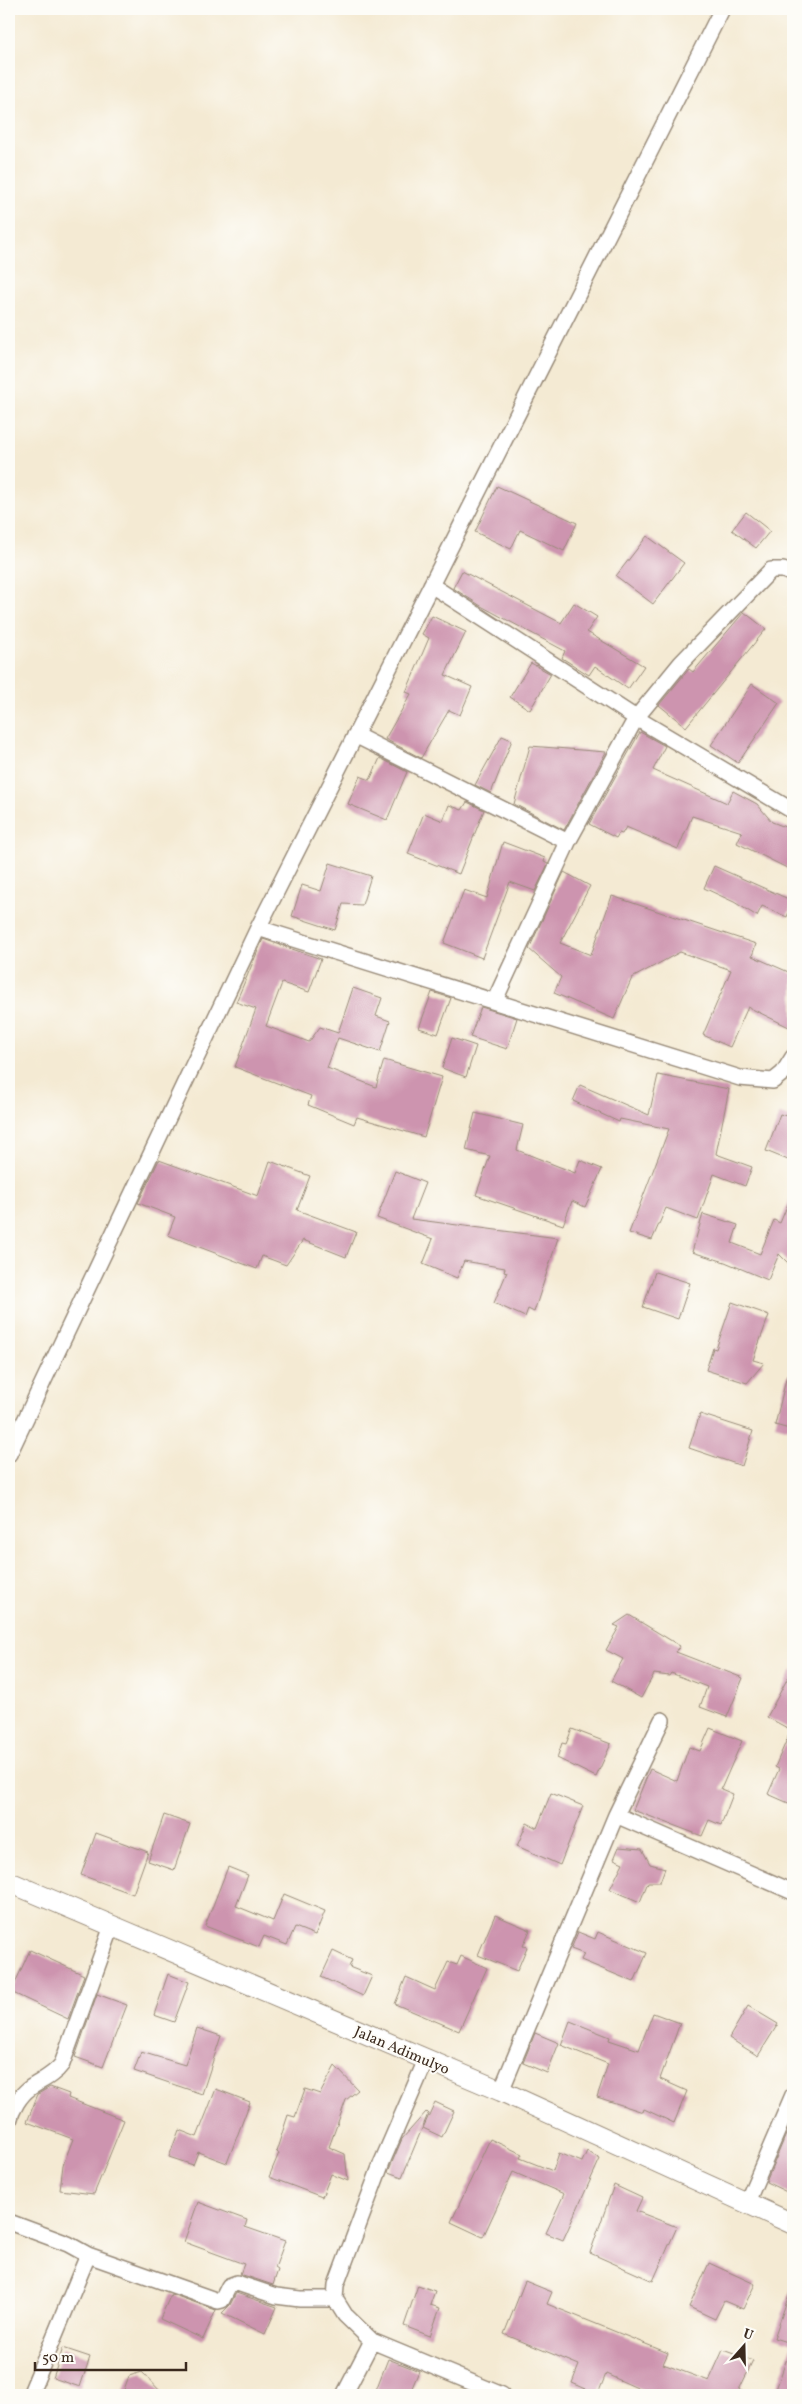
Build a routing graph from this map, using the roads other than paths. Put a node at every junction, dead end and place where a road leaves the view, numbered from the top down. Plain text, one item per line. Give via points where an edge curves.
1 (722, 9) edge
2 (793, 574) edge
3 (431, 585) junction
4 (636, 718) junction
5 (355, 735) junction
6 (793, 811) edge
7 (568, 842) junction
8 (258, 928) junction
9 (495, 1000) junction
10 (793, 1057) edge
11 (9, 1454) edge
12 (662, 1720) dead end
13 (616, 1815) junction
14 (9, 1882) edge
15 (793, 1892) edge
16 (112, 1926) junction
17 (426, 2060) junction
18 (501, 2091) junction
19 (793, 2095) edge
20 (9, 2121) edge
21 (747, 2202) junction
22 (9, 2222) edge
23 (793, 2224) edge
24 (88, 2255) junction
25 (335, 2299) junction
26 (372, 2341) junction
27 (30, 2395) edge
28 (344, 2395) edge
29 (502, 2395) edge

1 - 3 street
2 - 4 street via 771,570 681,663
3 - 4 street
3 - 5 street
4 - 6 street
4 - 7 street
5 - 7 street
5 - 8 street
7 - 9 street
8 - 9 street
8 - 11 street
9 - 10 street via 740,1078 773,1081 783,1073
12 - 13 street
13 - 15 street
13 - 18 street
14 - 16 street, Jalan Adimulyo
16 - 17 street, Jalan Adimulyo
16 - 20 street via 62,2064 28,2089
17 - 18 street, Jalan Adimulyo
17 - 25 street via 382,2162 336,2285
18 - 21 street, Jalan Adimulyo
19 - 21 street
21 - 23 street, Jalan Adimulyo
22 - 24 street
24 - 25 street via 218,2301 222,2300 229,2286 237,2283 276,2296
24 - 27 street
25 - 26 street via 345,2315
26 - 28 street
26 - 29 street

